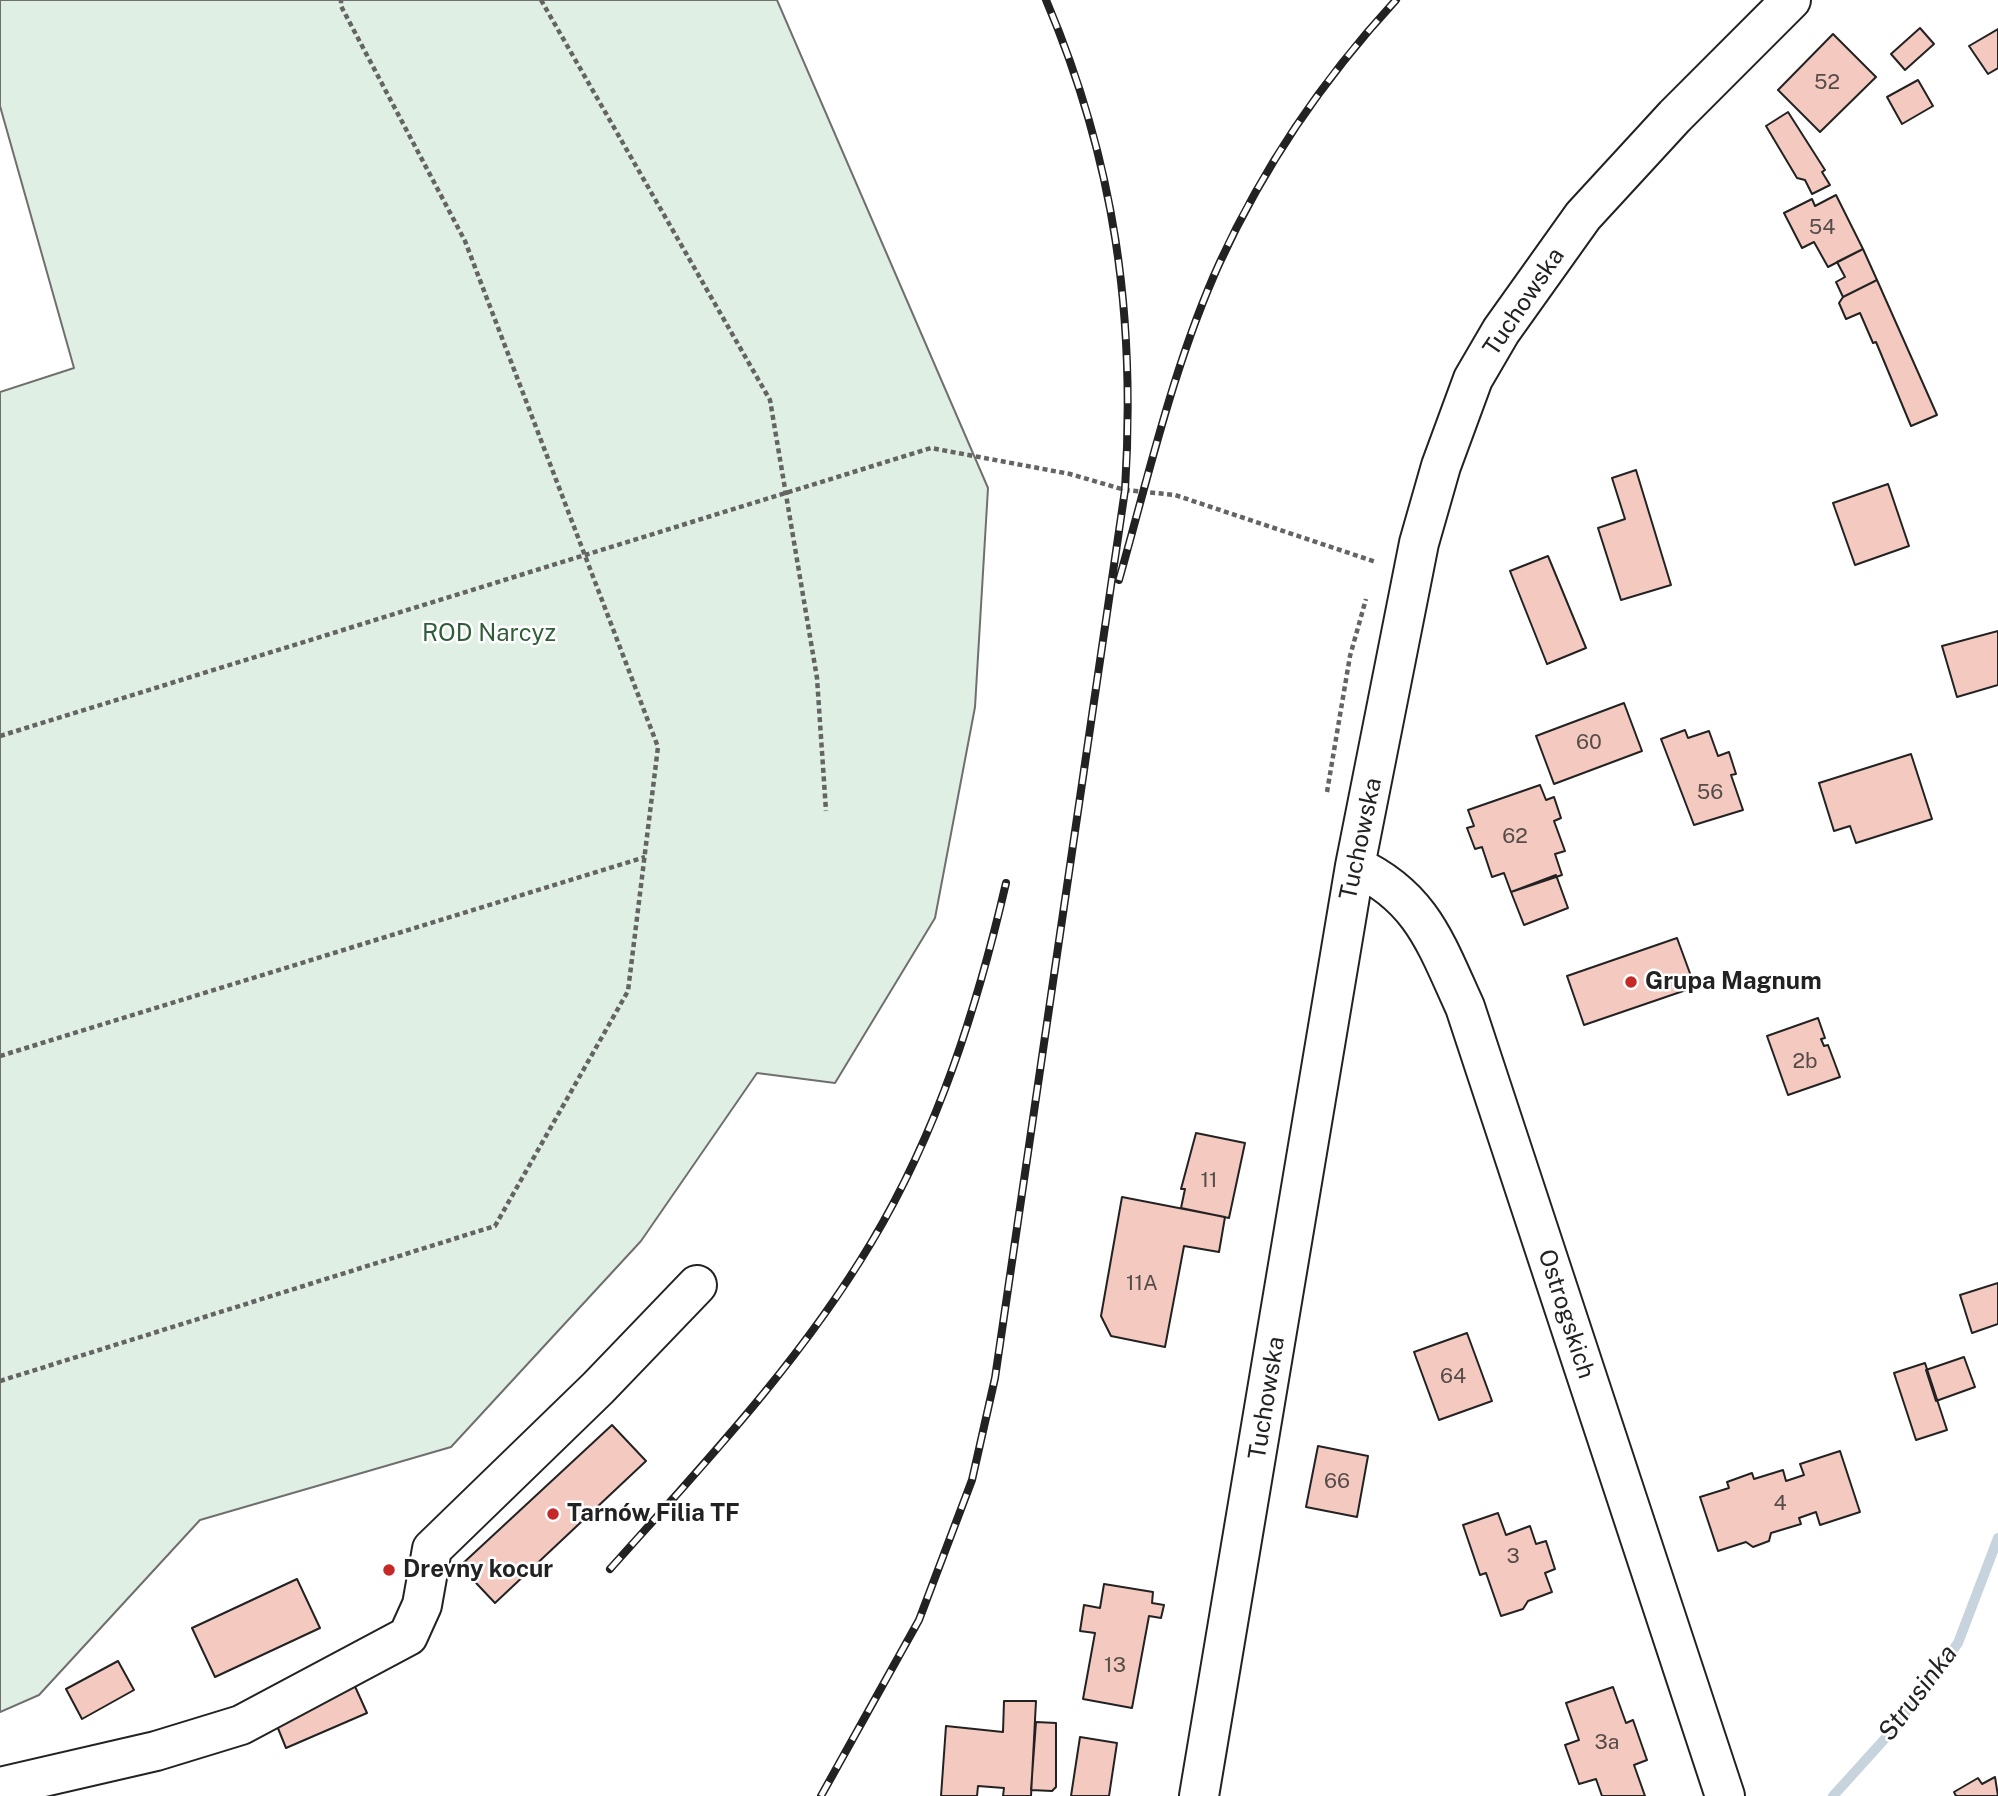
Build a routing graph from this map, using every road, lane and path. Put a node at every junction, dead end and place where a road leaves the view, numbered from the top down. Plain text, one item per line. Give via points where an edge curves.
1 (341, 0) edge
2 (541, 0) edge
3 (1776, 5) edge
4 (786, 492) junction
5 (584, 554) junction
6 (1413, 575) junction
7 (0, 736) edge
8 (826, 811) dead end
9 (645, 858) junction
10 (1355, 866) junction
11 (0, 1056) edge
12 (697, 1285) dead end
13 (0, 1381) edge
14 (0, 1787) edge
15 (1199, 1796) edge
16 (1726, 1796) edge

1 - 5 path via 465,241
2 - 4 path via 770,400
3 - 6 street, Tuchowska via 1583,216 1501,331 1473,379 1441,466
4 - 5 path
4 - 6 path via 931,448 1070,474 1125,490 1175,495
4 - 8 path via 817,678
5 - 7 path
5 - 9 path via 659,747
6 - 10 street, Tuchowska
9 - 11 path
9 - 13 path via 628,991 495,1226
10 - 15 street, Tuchowska
10 - 16 street, Ostrogskich via 1394,887 1429,928 1465,1007
12 - 14 street via 432,1549 422,1605 408,1636 241,1725 156,1751

